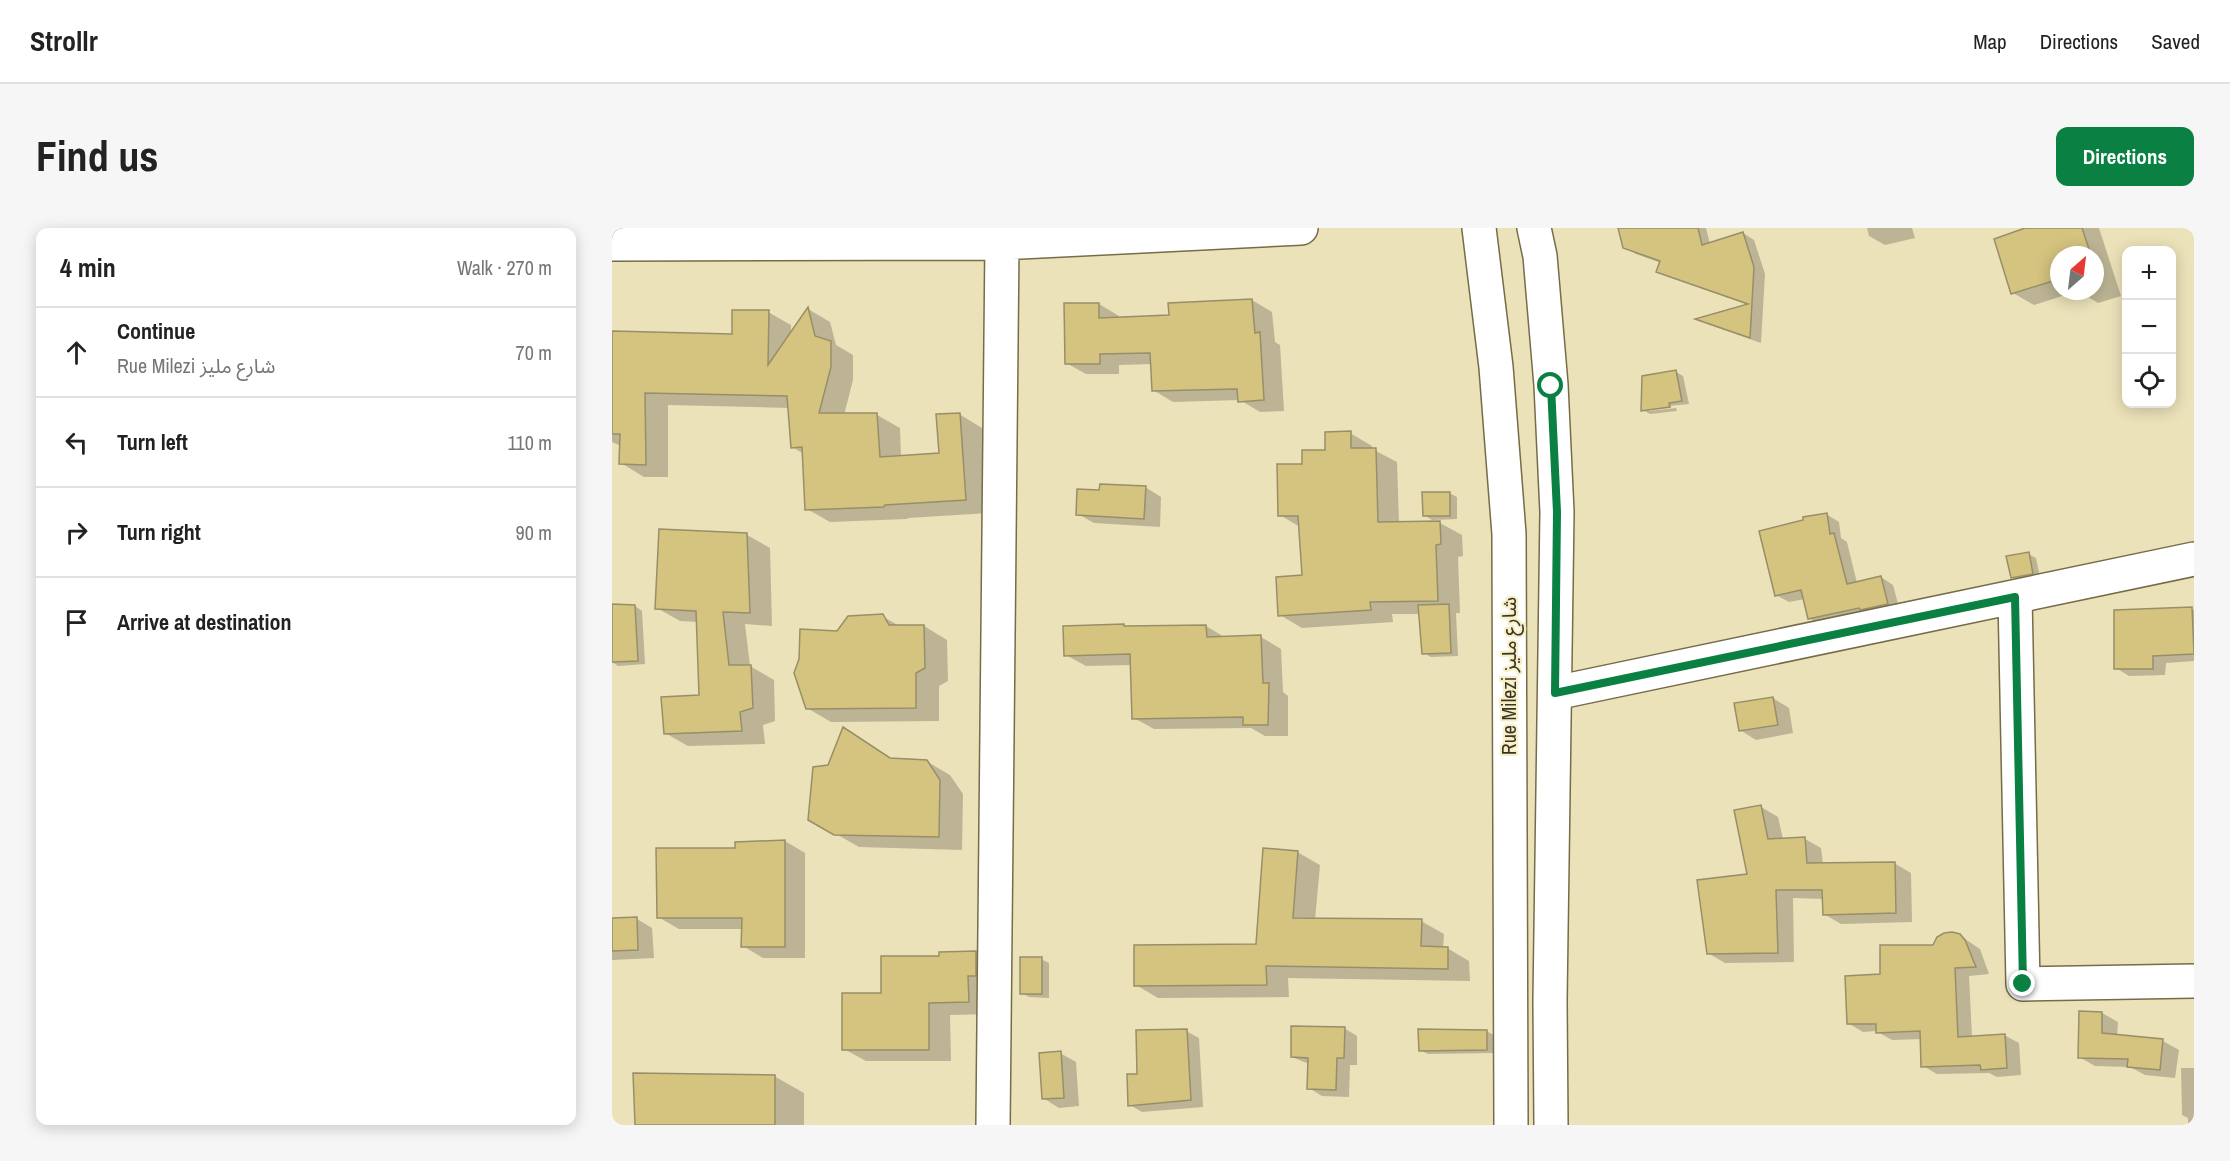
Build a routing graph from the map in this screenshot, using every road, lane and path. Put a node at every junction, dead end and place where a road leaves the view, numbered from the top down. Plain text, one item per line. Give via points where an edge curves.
1 (1301, 228) edge
2 (1479, 228) edge
3 (1533, 228) edge
4 (1002, 243) junction
5 (612, 244) edge
6 (2194, 559) edge
7 (2015, 597) junction
8 (1555, 693) junction
9 (2194, 981) edge
10 (993, 1125) edge
11 (1512, 1125) edge
12 (1551, 1125) edge

1 - 4 street
2 - 11 street, Rue Milezi شارع مليز via 1497,367 1509,534
3 - 8 street via 1540,256 1551,386 1557,512
4 - 5 street
4 - 10 street
6 - 7 street
7 - 8 street
7 - 9 street via 2023,984
8 - 12 street

